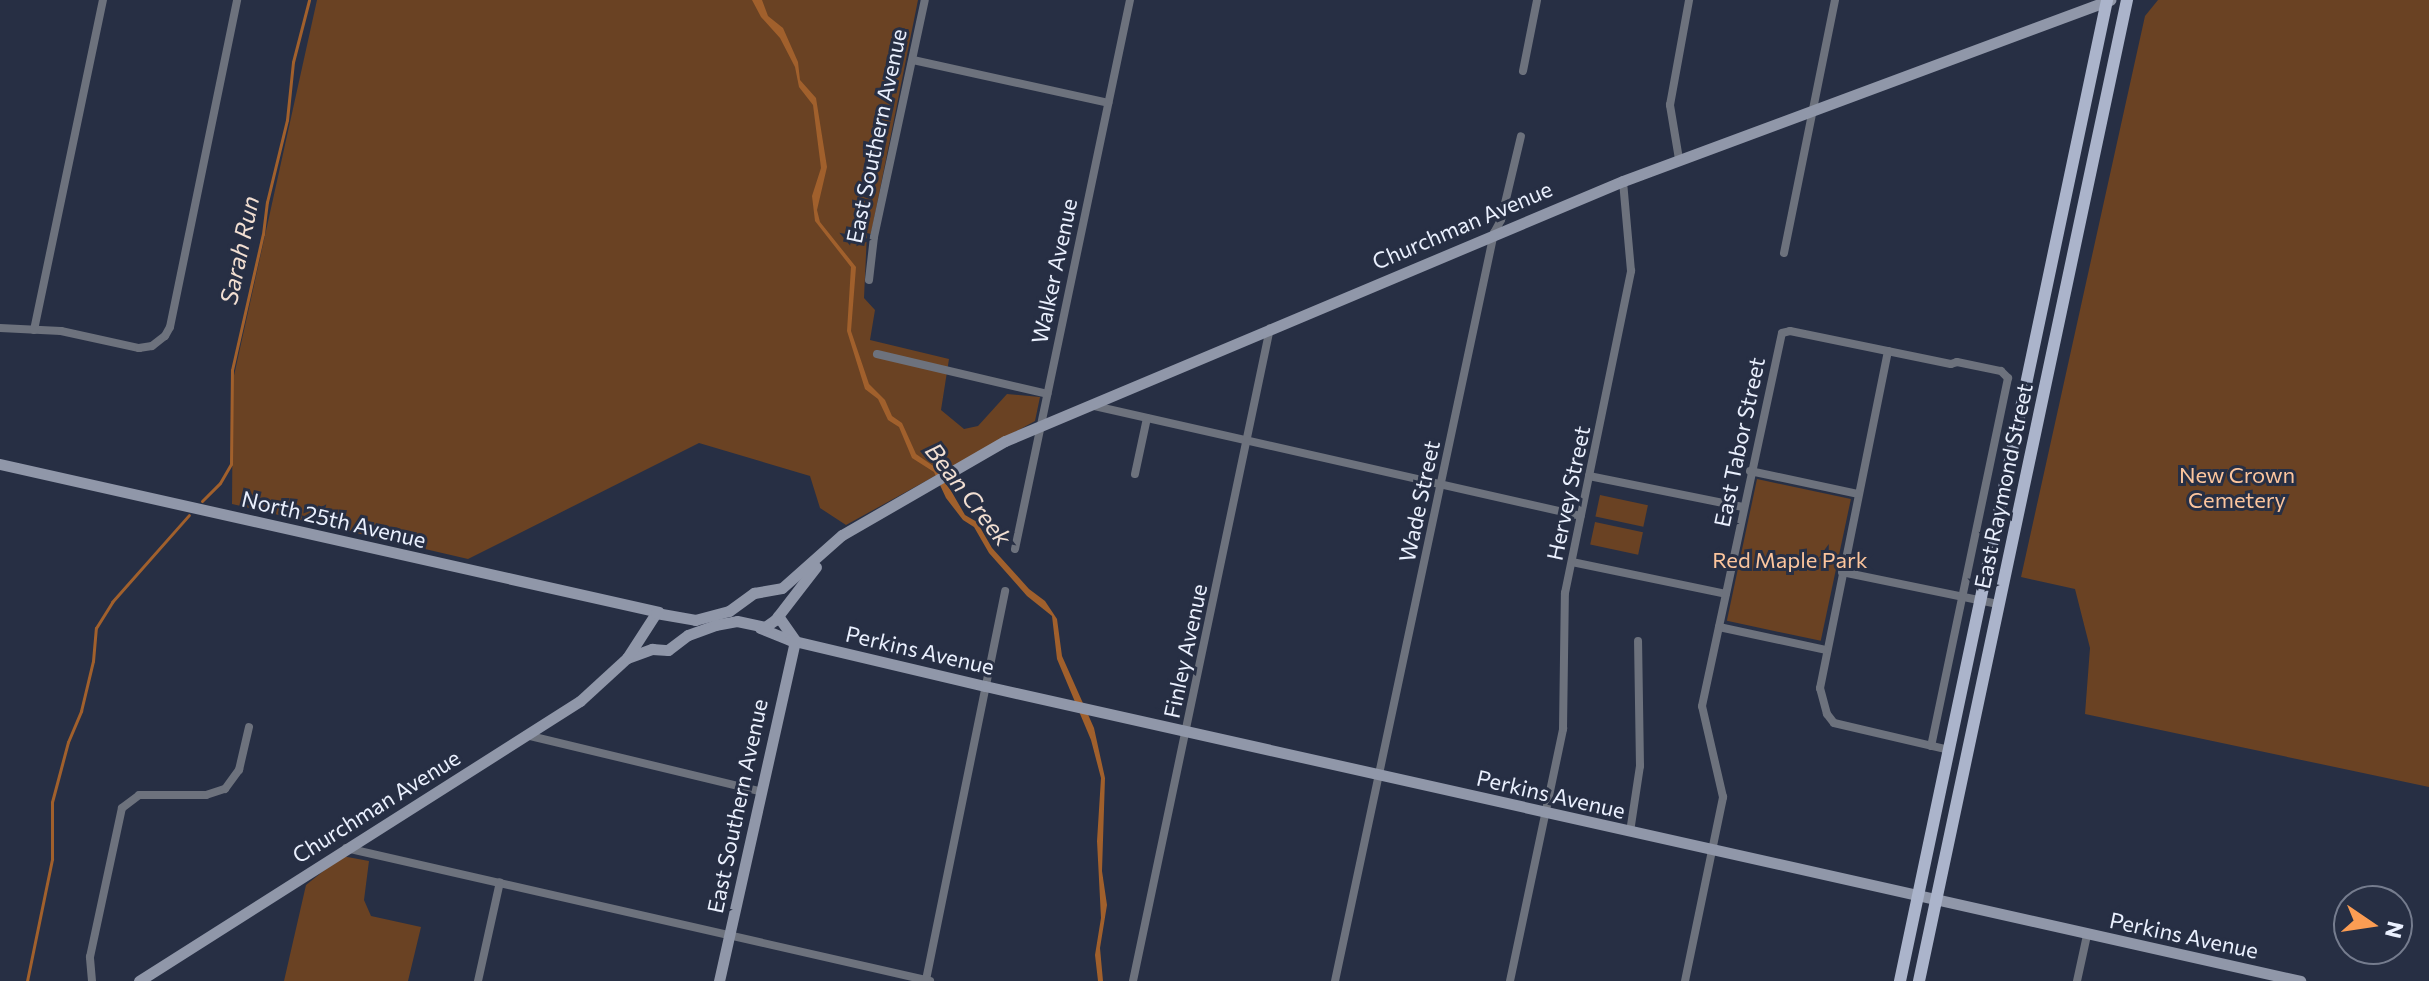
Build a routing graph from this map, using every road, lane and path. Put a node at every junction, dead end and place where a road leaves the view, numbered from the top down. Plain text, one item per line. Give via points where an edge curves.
1 (103, 0) edge
2 (237, 0) edge
3 (925, 0) edge
4 (1130, 0) edge
5 (1537, 0) edge
6 (1689, 0) edge
7 (1835, 0) edge
8 (2127, 0) edge
9 (2108, 1) edge
10 (913, 60) junction
11 (1523, 71) dead end
12 (1108, 103) junction
13 (1814, 109) junction
14 (1521, 136) dead end
15 (1679, 159) junction
16 (1623, 181) junction
17 (1494, 233) junction
18 (1784, 253) dead end
19 (869, 280) dead end
20 (0, 328) edge
21 (1270, 328) junction
22 (34, 330) junction
23 (1888, 351) junction
24 (877, 354) dead end
25 (1047, 394) junction
26 (1088, 405) junction
27 (1147, 418) junction
28 (1040, 426) junction
29 (1247, 441) junction
30 (0, 464) edge
31 (1750, 471) junction
32 (1135, 474) dead end
33 (1589, 476) junction
34 (1440, 484) junction
35 (1858, 494) junction
36 (1743, 507) junction
37 (1581, 516) junction
38 (850, 534) junction
39 (1015, 549) dead end
40 (1572, 562) junction
41 (1842, 572) junction
42 (1005, 591) dead end
43 (765, 592) junction
44 (1726, 594) junction
45 (1962, 597) junction
46 (1981, 600) junction
47 (1998, 604) junction
48 (741, 605) junction
49 (659, 612) junction
50 (779, 614) junction
51 (747, 623) junction
52 (1719, 627) junction
53 (643, 628) junction
54 (760, 628) junction
55 (795, 640) junction
56 (1638, 641) dead end
57 (658, 649) junction
58 (1826, 650) junction
59 (627, 658) junction
60 (985, 686) junction
61 (249, 727) dead end
62 (1186, 732) junction
63 (526, 735) junction
64 (1931, 746) junction
65 (1949, 750) junction
66 (1378, 776) junction
67 (759, 791) junction
68 (1546, 813) junction
69 (1630, 832) junction
70 (345, 848) junction
71 (1713, 851) junction
72 (500, 882) junction
73 (1917, 897) junction
74 (1935, 901) junction
75 (729, 935) junction
76 (2087, 935) junction
77 (928, 980) edge
78 (92, 981) edge
79 (139, 981) edge
80 (478, 981) edge
81 (719, 981) edge
82 (1133, 981) edge
83 (1335, 981) edge
84 (1510, 981) edge
85 (1685, 981) edge
86 (1900, 981) edge
87 (1919, 981) edge
88 (2077, 981) edge
89 (2300, 981) edge

1 - 22 street
2 - 22 street via 170,327 157,343 136,348
3 - 10 street, East Southern Avenue
4 - 12 street, Walker Avenue
5 - 11 street
6 - 15 street via 1670,105
7 - 13 street
8 - 47 main road, East Raymond Street
9 - 13 street, Churchman Avenue
9 - 46 main road, East Raymond Street
10 - 12 street
10 - 19 street, East Southern Avenue
12 - 25 street, Walker Avenue
13 - 15 street, Churchman Avenue
13 - 18 street
14 - 17 street, Wade Street
15 - 16 street, Churchman Avenue
16 - 17 street, Churchman Avenue
16 - 33 street, Hervey Street via 1631,271
17 - 21 street, Churchman Avenue
17 - 34 street, Wade Street
20 - 22 street
21 - 26 street, Churchman Avenue
21 - 29 street, Finley Avenue
23 - 31 street, East Tabor Street via 1782,333
23 - 35 street
23 - 45 street via 2006,375
24 - 25 street
25 - 28 street, Walker Avenue
26 - 27 street
26 - 28 street, Churchman Avenue
27 - 29 street
27 - 32 street
28 - 38 street, Churchman Avenue via 947,472
28 - 39 street, Walker Avenue
29 - 34 street
29 - 62 street, Finley Avenue
30 - 49 street, North 25th Avenue
31 - 35 street
31 - 36 street, East Tabor Street
33 - 36 street
33 - 37 street, Hervey Street
34 - 37 street
34 - 66 street, Wade Street
35 - 41 street
36 - 44 street, East Tabor Street
37 - 40 street, Hervey Street
38 - 43 street, Churchman Avenue via 829,545 782,588
38 - 50 street, Churchman Avenue via 811,571
40 - 44 street
40 - 68 street, Hervey Street via 1563,614 1563,729
41 - 45 street
41 - 58 street
42 - 60 street
43 - 48 street, Churchman Avenue via 754,593
43 - 50 street via 776,599
44 - 52 street, East Tabor Street
45 - 46 street
45 - 64 street
46 - 47 street
46 - 65 main road, East Raymond Street
47 - 74 main road, East Raymond Street
48 - 49 street, Churchman Avenue via 695,620
48 - 51 street
49 - 53 street, Churchman Avenue
50 - 54 street, Churchman Avenue
50 - 55 street
51 - 54 street
51 - 57 street via 715,625 688,635 672,649
52 - 58 street
52 - 71 street, East Tabor Street via 1702,706 1724,786
53 - 57 street via 647,641
53 - 59 street, Churchman Avenue
54 - 55 street, Perkins Avenue
55 - 60 street, Perkins Avenue
55 - 67 street, East Southern Avenue
56 - 69 street via 1640,766
57 - 59 street
58 - 64 street via 1820,688 1829,720
59 - 63 street, Churchman Avenue via 601,686
60 - 62 street, Perkins Avenue
60 - 77 street
61 - 78 street via 241,766 225,789 206,795 139,795 122,808 90,957
62 - 66 street, Perkins Avenue
62 - 82 street, Finley Avenue
63 - 67 street
63 - 70 street, Churchman Avenue
64 - 65 street
65 - 73 main road, East Raymond Street
66 - 68 street, Perkins Avenue
66 - 83 street, Wade Street
67 - 75 street, East Southern Avenue
68 - 69 street, Perkins Avenue
68 - 84 street, Hervey Street
69 - 71 street, Perkins Avenue
70 - 72 street
70 - 79 street, Churchman Avenue
71 - 73 street, Perkins Avenue
71 - 85 street, East Tabor Street
72 - 75 street
72 - 80 street
73 - 74 street, Perkins Avenue
73 - 86 main road, East Raymond Street
74 - 76 street, Perkins Avenue
74 - 87 main road, East Raymond Street
75 - 77 street
75 - 81 street, East Southern Avenue
76 - 88 street
76 - 89 street, Perkins Avenue

